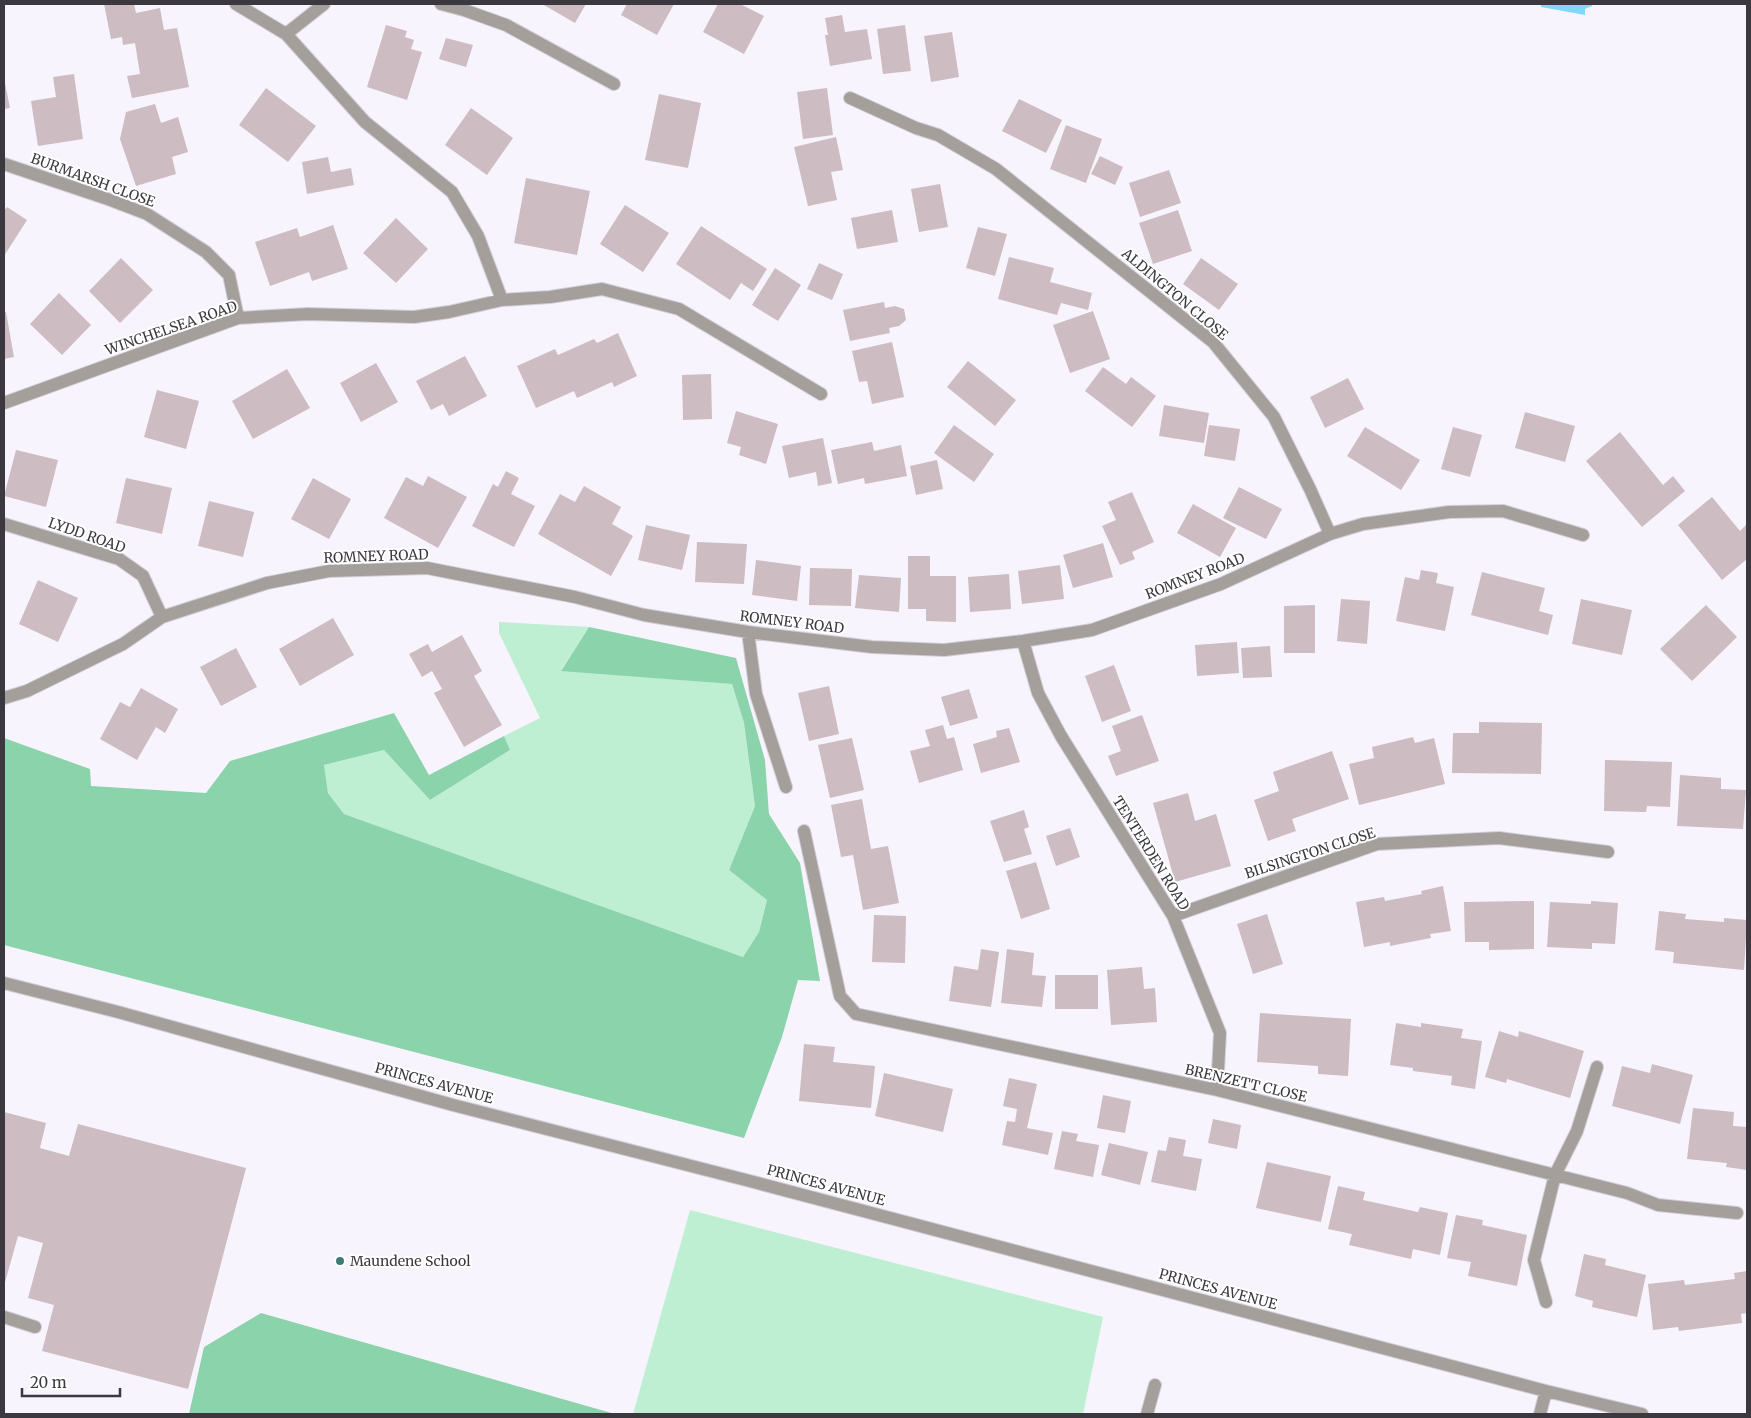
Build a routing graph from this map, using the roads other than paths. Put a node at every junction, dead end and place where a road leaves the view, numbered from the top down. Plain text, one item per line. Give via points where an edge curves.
1 (236, 4) edge
2 (324, 4) edge
3 (441, 4) edge
4 (286, 34) junction
5 (614, 84) dead end
6 (850, 98) dead end
7 (4, 164) edge
8 (502, 300) junction
9 (238, 318) junction
10 (821, 394) dead end
11 (4, 403) edge
12 (4, 524) edge
13 (1330, 534) junction
14 (1583, 535) dead end
15 (162, 617) junction
16 (748, 632) junction
17 (1024, 641) junction
18 (4, 698) edge
19 (786, 787) dead end
20 (804, 831) dead end
21 (1608, 852) dead end
22 (1173, 916) junction
23 (4, 983) edge
24 (1597, 1067) dead end
25 (1217, 1090) junction
26 (1555, 1175) junction
27 (1737, 1213) dead end
28 (1546, 1302) dead end
29 (4, 1317) edge
30 (36, 1327) dead end
31 (1155, 1385) dead end
32 (1546, 1391) junction
33 (1147, 1414) edge
34 (1540, 1414) edge
35 (1642, 1414) edge

1 - 4 street
2 - 4 street
3 - 5 street via 506,25
4 - 8 street via 365,122 452,192 478,236
6 - 13 street, ALDINGTON CLOSE via 938,135 996,168 1213,342 1274,417
7 - 9 street, BURMARSH CLOSE via 147,214 206,252 228,275
8 - 9 street, WINCHELSEA ROAD via 414,317 308,314
8 - 10 street, WINCHELSEA ROAD via 602,289 680,309
9 - 11 street, WINCHELSEA ROAD
12 - 15 street, LYDD ROAD via 119,559 144,576
13 - 14 street, ROMNEY ROAD via 1398,518 1449,512 1502,511
13 - 17 street, ROMNEY ROAD via 1221,584 1092,630
15 - 16 street, ROMNEY ROAD via 267,583 320,572 427,568 644,614
15 - 18 street, ROMNEY ROAD via 123,644 27,692
16 - 17 street, ROMNEY ROAD via 872,647 944,650
16 - 19 street via 756,694
17 - 22 street, TENTERDEN ROAD via 1038,693 1061,736
20 - 25 street, BRENZETT CLOSE via 840,996 856,1014
21 - 22 street, BILSINGTON CLOSE via 1499,838 1377,844
22 - 25 street, TENTERDEN ROAD via 1220,1033
23 - 32 street, PRINCES AVENUE
24 - 26 street via 1577,1131
25 - 26 street, BRENZETT CLOSE
26 - 27 street, BRENZETT CLOSE via 1627,1193 1658,1205
26 - 28 street via 1534,1260
29 - 30 street
31 - 33 street
32 - 34 street
32 - 35 street, PRINCES AVENUE

